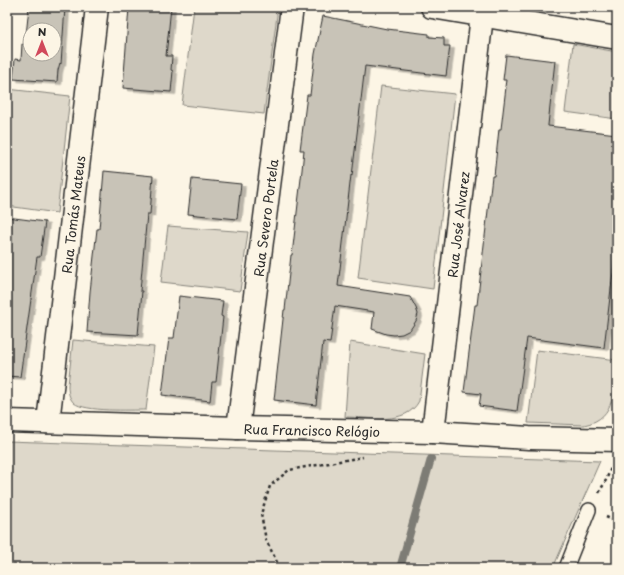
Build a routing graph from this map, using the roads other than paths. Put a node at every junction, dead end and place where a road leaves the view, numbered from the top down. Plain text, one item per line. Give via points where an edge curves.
1 (97, 7) edge
2 (292, 7) edge
3 (432, 7) edge
4 (482, 16) junction
5 (617, 38) edge
6 (7, 421) edge
7 (48, 422) junction
8 (238, 428) junction
9 (433, 432) junction
10 (616, 449) edge
11 (588, 510) road end
12 (566, 568) edge

1 - 7 street, Rua Tomás Mateus
2 - 8 street, Rua Severo Portela
3 - 4 street
4 - 5 street
4 - 9 street, Rua José Alvarez
6 - 7 street, Rua Francisco Relógio
7 - 8 street, Rua Francisco Relógio
8 - 9 street, Rua Francisco Relógio
9 - 10 street, Rua Francisco Relógio via 529,438
11 - 12 lane

